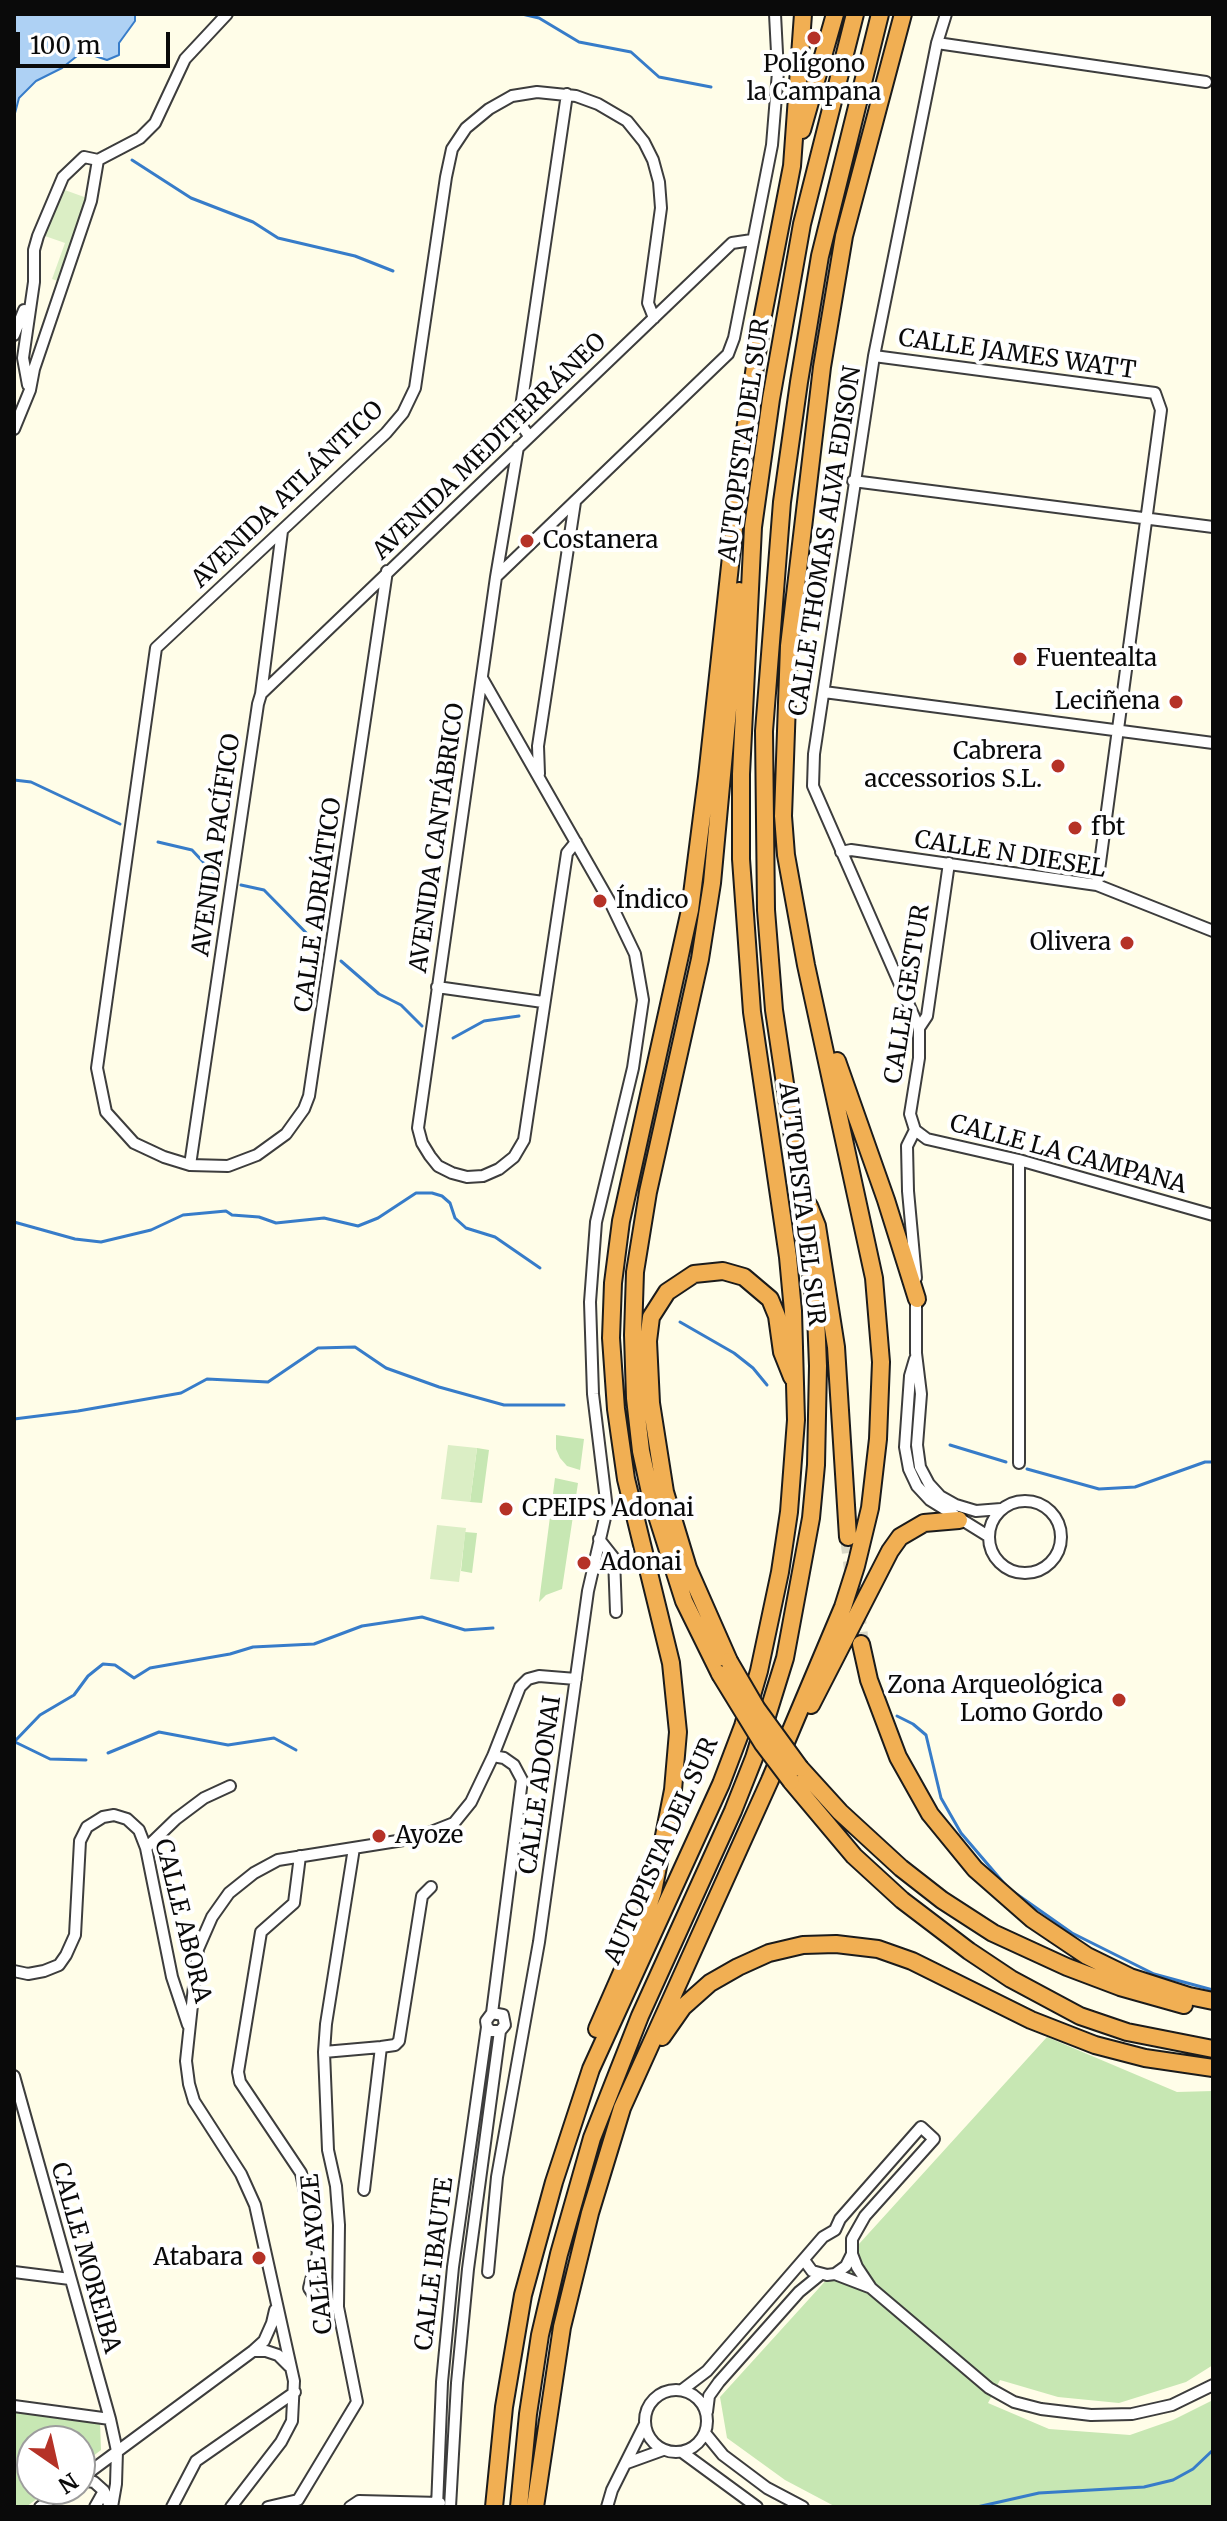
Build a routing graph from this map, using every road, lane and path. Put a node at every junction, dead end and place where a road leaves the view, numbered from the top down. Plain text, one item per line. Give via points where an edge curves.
1 (227, 14) edge
2 (775, 14) edge
3 (803, 14) edge
4 (835, 14) edge
5 (855, 14) edge
6 (880, 14) edge
7 (903, 14) edge
8 (946, 14) edge
9 (937, 43) junction
10 (1206, 82) dead end
11 (567, 94) junction
12 (98, 160) junction
13 (792, 166) junction
14 (752, 240) junction
15 (34, 282) junction
16 (654, 318) junction
17 (14, 335) edge
18 (874, 356) junction
19 (30, 390) junction
20 (14, 429) edge
21 (529, 436) junction
22 (518, 447) junction
23 (493, 473) junction
24 (853, 481) junction
25 (511, 484) junction
26 (575, 502) junction
27 (1146, 517) junction
28 (753, 527) junction
29 (1213, 527) edge
30 (282, 531) junction
31 (501, 542) junction
32 (518, 553) junction
33 (387, 571) junction
34 (496, 577) junction
35 (361, 597) junction
36 (382, 603) junction
37 (265, 661) junction
38 (281, 674) junction
39 (482, 678) junction
40 (824, 692) junction
41 (261, 694) junction
42 (495, 704) junction
43 (476, 716) junction
44 (1119, 729) junction
45 (539, 741) junction
46 (518, 742) junction
47 (1213, 743) edge
48 (540, 780) junction
49 (576, 842) junction
50 (841, 852) junction
51 (949, 863) junction
52 (1097, 885) junction
53 (1213, 931) edge
54 (806, 965) junction
55 (437, 987) junction
56 (543, 1002) junction
57 (919, 1028) junction
58 (915, 1130) junction
59 (1019, 1160) junction
60 (190, 1165) junction
61 (800, 1184) junction
62 (1213, 1215) edge
63 (917, 1299) junction
64 (916, 1353) junction
65 (796, 1389) junction
66 (1019, 1463) dead end
67 (1001, 1509) junction
68 (959, 1520) junction
69 (988, 1536) junction
70 (848, 1537) tunnel mouth
71 (599, 1539) junction
72 (616, 1612) dead end
73 (861, 1644) tunnel mouth
74 (724, 1668) junction
75 (576, 1679) junction
76 (493, 1756) junction
77 (796, 1774) junction
78 (770, 1780) junction
79 (230, 1786) dead end
80 (146, 1848) junction
81 (354, 1848) junction
82 (300, 1856) junction
83 (431, 1887) dead end
84 (14, 1971) edge
85 (1213, 2001) edge
86 (1213, 2009) edge
87 (492, 2013) junction
88 (487, 2027) junction
89 (190, 2031) junction
90 (500, 2031) junction
91 (381, 2047) junction
92 (1213, 2049) edge
93 (324, 2052) junction
94 (1213, 2068) edge
95 (591, 2069) junction
96 (14, 2076) edge
97 (622, 2108) junction
98 (364, 2190) dead end
99 (461, 2206) junction
100 (475, 2208) junction
101 (835, 2230) junction
102 (852, 2239) junction
103 (852, 2254) junction
104 (804, 2260) junction
105 (453, 2267) junction
106 (468, 2269) junction
107 (14, 2272) edge
108 (488, 2272) dead end
109 (821, 2274) junction
110 (835, 2274) junction
111 (70, 2279) junction
112 (871, 2288) junction
113 (276, 2304) junction
114 (338, 2307) junction
115 (253, 2351) junction
116 (292, 2371) junction
117 (1213, 2385) edge
118 (682, 2390) junction
119 (295, 2392) junction
120 (14, 2406) edge
121 (707, 2414) junction
122 (110, 2419) junction
123 (645, 2424) junction
124 (705, 2433) junction
125 (663, 2450) junction
126 (117, 2451) junction
127 (682, 2452) junction
128 (626, 2464) junction
129 (96, 2467) edge
130 (96, 2484) edge
131 (104, 2491) junction
132 (437, 2505) edge
133 (450, 2505) edge
134 (95, 2507) edge
135 (111, 2507) edge
136 (172, 2507) edge
137 (231, 2507) edge
138 (268, 2507) edge
139 (350, 2507) edge
140 (494, 2507) edge
141 (519, 2507) edge
142 (535, 2507) edge
143 (607, 2507) edge
144 (757, 2507) edge
145 (803, 2507) edge

1 - 12 street via 185,59 155,123 140,138
2 - 14 street via 778,72 772,145
3 - 13 highway
4 - 13 highway
5 - 28 highway, AUTOPISTA DEL SUR via 802,224
6 - 61 highway, AUTOPISTA DEL SUR via 820,256 799,382 782,502 764,731 766,910 774,1010
7 - 54 highway via 844,236 822,367 789,646 783,816
8 - 9 street, CALLE THOMAS ALVA EDISON
9 - 10 street
9 - 18 street, CALLE THOMAS ALVA EDISON
11 - 16 street, AVENIDA ATLÁNTICO via 627,121 653,160 661,208 648,303
11 - 21 street via 521,407 522,426
11 - 30 street, AVENIDA ATLÁNTICO via 512,96 466,128 452,149 415,388 386,433
12 - 15 street via 84,157 63,177 34,250
12 - 19 street via 91,201
13 - 95 highway via 744,437 690,910 621,1221 613,1283 611,1338 626,1479 671,1663 678,1732 673,1790 653,1892 596,2031
14 - 16 street, AVENIDA MEDITERRÁNEO via 732,243
14 - 26 street via 728,354
15 - 17 street
15 - 19 street via 23,358
16 - 21 street, AVENIDA MEDITERRÁNEO
18 - 24 street, CALLE THOMAS ALVA EDISON
18 - 27 street, CALLE JAMES WATT via 1155,393 1161,410
19 - 20 street
21 - 22 street, AVENIDA MEDITERRÁNEO
22 - 23 street, AVENIDA MEDITERRÁNEO
22 - 25 street, AVENIDA CANTÁBRICO
23 - 25 street via 506,476
23 - 33 street, AVENIDA MEDITERRÁNEO
24 - 27 street
24 - 40 street, CALLE THOMAS ALVA EDISON
25 - 31 street, AVENIDA CANTÁBRICO
26 - 32 street
26 - 45 street
27 - 29 street
27 - 44 street
28 - 65 highway, AUTOPISTA DEL SUR via 741,774 744,917 761,1089 788,1257
28 - 74 highway via 740,572 719,825 703,944 648,1192 635,1272 633,1335 641,1451 651,1497 684,1601
30 - 37 street, AVENIDA PACÍFICO
30 - 60 street, AVENIDA ATLÁNTICO via 156,648 97,1068 106,1112 134,1143
31 - 32 street
31 - 34 street, AVENIDA CANTÁBRICO
32 - 34 street
33 - 35 street, AVENIDA MEDITERRÁNEO
33 - 36 street, CALLE ADRIÁTICO
34 - 39 street, AVENIDA CANTÁBRICO
35 - 36 street
35 - 38 street, AVENIDA MEDITERRÁNEO
36 - 60 street, CALLE ADRIÁTICO via 309,1096 286,1134 257,1155 228,1166
37 - 38 street
37 - 41 street, AVENIDA PACÍFICO
38 - 41 street, AVENIDA MEDITERRÁNEO
39 - 42 street, CALLE ADONAI
39 - 43 street, AVENIDA CANTÁBRICO
40 - 44 street
40 - 50 street, CALLE THOMAS ALVA EDISON via 813,786
41 - 60 street, AVENIDA PACÍFICO
42 - 43 street
42 - 46 street, CALLE ADONAI
43 - 55 street, AVENIDA CANTÁBRICO
44 - 47 street
44 - 52 street
45 - 46 street
45 - 48 street
46 - 48 street, CALLE ADONAI
48 - 49 street, CALLE ADONAI
49 - 56 street via 567,853
49 - 71 street, CALLE ADONAI via 635,954 643,1000 633,1068 596,1222 590,1302 593,1394 607,1509
50 - 51 street, CALLE N DIESEL
50 - 57 street, CALLE THOMAS ALVA EDISON
51 - 52 street, CALLE N DIESEL
51 - 57 street, CALLE GESTUR via 927,1016
52 - 53 street, CALLE N DIESEL
54 - 63 highway
54 - 78 highway via 874,1278 881,1362 878,1439 856,1566
55 - 56 street
55 - 56 street, AVENIDA CANTÁBRICO via 418,1128 438,1166 467,1177 499,1169 524,1140
57 - 58 street, CALLE GESTUR via 910,1114
58 - 59 street, CALLE LA CAMPANA via 927,1139
58 - 63 street, CALLE GESTUR via 907,1146
59 - 62 street, CALLE LA CAMPANA
59 - 66 street
61 - 70 highway via 817,1226 835,1334
61 - 141 highway, AUTOPISTA DEL SUR via 816,1314 816,1465 785,1658 733,1811 640,2016 592,2138 540,2335
63 - 64 street, CALLE GESTUR
64 - 67 street via 921,1394 917,1445 929,1484 956,1505 976,1511
64 - 68 street via 905,1447 909,1469 930,1500
65 - 74 highway via 770,1299 744,1277 723,1271 694,1274 667,1292 651,1317 651,1403 665,1492
65 - 95 highway, AUTOPISTA DEL SUR via 780,1572 743,1726
67 - 69 street
67 - 69 street via 1033,1501 1047,1508 1062,1537 1058,1553 1033,1573 1016,1573 1001,1565
68 - 69 street
68 - 78 highway via 924,1523 900,1537
71 - 72 street via 614,1558
71 - 75 street, CALLE ADONAI
73 - 85 highway via 898,1757 930,1814 975,1869 1032,1919 1087,1956 1130,1977
74 - 77 highway, bridge via 757,1709
75 - 76 street via 528,1679
75 - 108 street, CALLE ADONAI via 539,1942 497,2177
76 - 81 street via 471,1802 454,1823 416,1838
76 - 87 street via 514,1765 522,1780
77 - 86 highway via 901,1868 993,1933 1120,1987
77 - 92 highway via 854,1856 902,1900 1011,1979 1080,2016 1127,2032
78 - 97 highway
79 - 80 street via 194,1805
80 - 84 street, CALLE ABORA via 139,1830 127,1819 103,1817 87,1827 80,1841 75,1935 69,1951 59,1965 44,1971
80 - 89 street, CALLE ABORA via 172,1977
81 - 82 street
81 - 93 street, CALLE AYOZE
82 - 89 street via 254,1873 229,1893 212,1917 198,1949
82 - 114 street via 294,1903 261,1932 238,2072 301,2173 318,2253 309,2288 317,2300
83 - 91 street via 422,1896 401,2036 395,2045
87 - 88 street
87 - 90 street via 505,2019
88 - 90 street
88 - 99 street, CALLE IBAUTE
89 - 113 street via 186,2061 194,2101 250,2191
90 - 100 street, CALLE IBAUTE
91 - 93 street
91 - 98 street
93 - 114 street, CALLE AYOZE via 328,2150 339,2225
94 - 97 highway via 1095,2045 878,1949 803,1945 738,1967 683,2007
95 - 140 highway, AUTOPISTA DEL SUR via 523,2295
96 - 111 street, CALLE MOREIBA
97 - 142 highway via 562,2327
99 - 100 street
99 - 105 street, CALLE IBAUTE
100 - 106 street, CALLE IBAUTE
101 - 102 street
101 - 102 street via 921,2127 934,2139 865,2216
101 - 104 street
102 - 103 street
103 - 110 street
103 - 112 street
104 - 109 street
104 - 118 street via 707,2371
105 - 106 street
105 - 132 street, CALLE IBAUTE
106 - 133 street, CALLE IBAUTE
107 - 111 street
109 - 110 street
109 - 121 street via 719,2382 709,2396
110 - 112 street
111 - 122 street, CALLE MOREIBA
112 - 117 street via 989,2388 1014,2402 1091,2415 1152,2411
113 - 115 street via 264,2341
113 - 116 street
114 - 138 street, CALLE AYOZE via 357,2402 298,2500
115 - 116 street via 284,2358
115 - 126 street
116 - 119 street
118 - 121 street via 697,2397
118 - 123 street via 657,2396
119 - 136 street via 196,2461
119 - 137 street via 292,2421 281,2442
120 - 122 street
121 - 124 street
122 - 126 street, CALLE MOREIBA
123 - 125 street via 647,2435
123 - 128 street
124 - 127 street
124 - 145 street via 723,2455
125 - 127 street
125 - 128 street
126 - 129 street
126 - 135 street, CALLE MOREIBA
127 - 144 street
128 - 143 street
130 - 131 street
131 - 134 street
131 - 135 street
132 - 133 street
132 - 139 street via 359,2501

